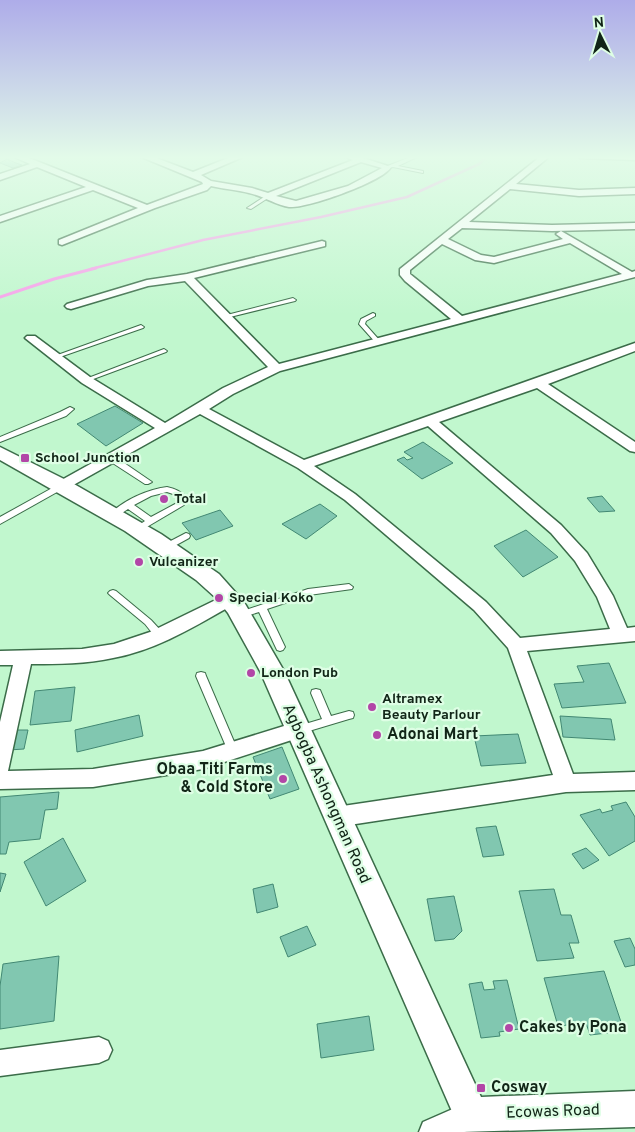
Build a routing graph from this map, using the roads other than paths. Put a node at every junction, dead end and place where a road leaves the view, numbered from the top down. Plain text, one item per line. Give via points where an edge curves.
1 (30, 209) edge
2 (144, 209) edge
3 (481, 209) edge
4 (0, 219) edge
5 (462, 225) junction
6 (635, 226) edge
7 (552, 228) junction
8 (442, 240) junction
9 (571, 240) junction
10 (62, 242) dead end
11 (322, 244) dead end
12 (633, 275) edge
13 (187, 276) junction
14 (293, 300) dead end
15 (71, 306) dead end
16 (373, 315) dead end
17 (226, 316) junction
18 (460, 320) junction
19 (141, 327) dead end
20 (31, 338) dead end
21 (378, 342) junction
22 (633, 350) edge
23 (164, 351) dead end
24 (55, 357) junction
25 (276, 368) junction
26 (86, 380) junction
27 (538, 383) junction
28 (70, 409) dead end
29 (200, 409) junction
30 (429, 420) junction
31 (164, 428) junction
32 (0, 440) edge
33 (635, 448) edge
34 (0, 453) edge
35 (111, 458) junction
36 (302, 465) junction
37 (148, 482) dead end
38 (63, 485) junction
39 (133, 518) junction
40 (0, 521) edge
41 (348, 587) dead end
42 (113, 593) dead end
43 (244, 607) junction
44 (628, 634) edge
45 (160, 636) junction
46 (516, 645) junction
47 (280, 648) dead end
48 (24, 657) junction
49 (0, 658) edge
50 (201, 676) dead end
51 (316, 693) dead end
52 (349, 715) dead end
53 (328, 721) junction
54 (297, 730) junction
55 (233, 751) junction
56 (0, 766) edge
57 (0, 780) edge
58 (635, 781) edge
59 (566, 783) junction
60 (336, 817) junction
61 (99, 1050) dead end
62 (0, 1063) edge
63 (635, 1109) edge
64 (475, 1123) edge
65 (433, 1132) edge

1 - 4 street
2 - 10 street
3 - 5 street
5 - 7 street
5 - 8 street
6 - 7 street
7 - 9 street
8 - 9 street via 485,260
8 - 18 street via 406,270 406,275
9 - 12 street
11 - 13 street
12 - 18 street
13 - 15 street via 147,283
13 - 17 street
14 - 17 lane
16 - 21 lane via 362,324
17 - 25 street
18 - 21 street
19 - 24 lane
20 - 24 street
21 - 25 street
22 - 27 street
23 - 26 lane
24 - 26 street
25 - 29 street via 228,391
26 - 31 street
27 - 30 street
27 - 33 street
28 - 32 lane
29 - 31 street
29 - 36 street
30 - 36 street
30 - 44 street via 556,529 581,557
31 - 35 street
34 - 38 street, Agbogba Ashongman Road
35 - 37 lane
35 - 38 street
36 - 46 street via 350,498 480,606
38 - 39 street, Agbogba Ashongman Road
38 - 40 lane
39 - 39 lane via 180,505 183,498 172,490 164,489
39 - 43 street, Agbogba Ashongman Road via 176,541 214,582
41 - 43 lane via 308,592
42 - 45 lane
43 - 45 street
43 - 47 lane
43 - 54 street, Agbogba Ashongman Road
44 - 46 street
45 - 48 street via 129,648 96,654
46 - 59 street
48 - 49 street
48 - 56 street
50 - 55 lane
51 - 53 lane
52 - 53 lane
53 - 54 lane
54 - 55 street
54 - 60 street, Agbogba Ashongman Road
55 - 57 street via 203,760 93,778
58 - 59 street
59 - 60 street
60 - 64 street, Agbogba Ashongman Road
61 - 62 street
63 - 64 street, Ecowas Road
64 - 65 street

